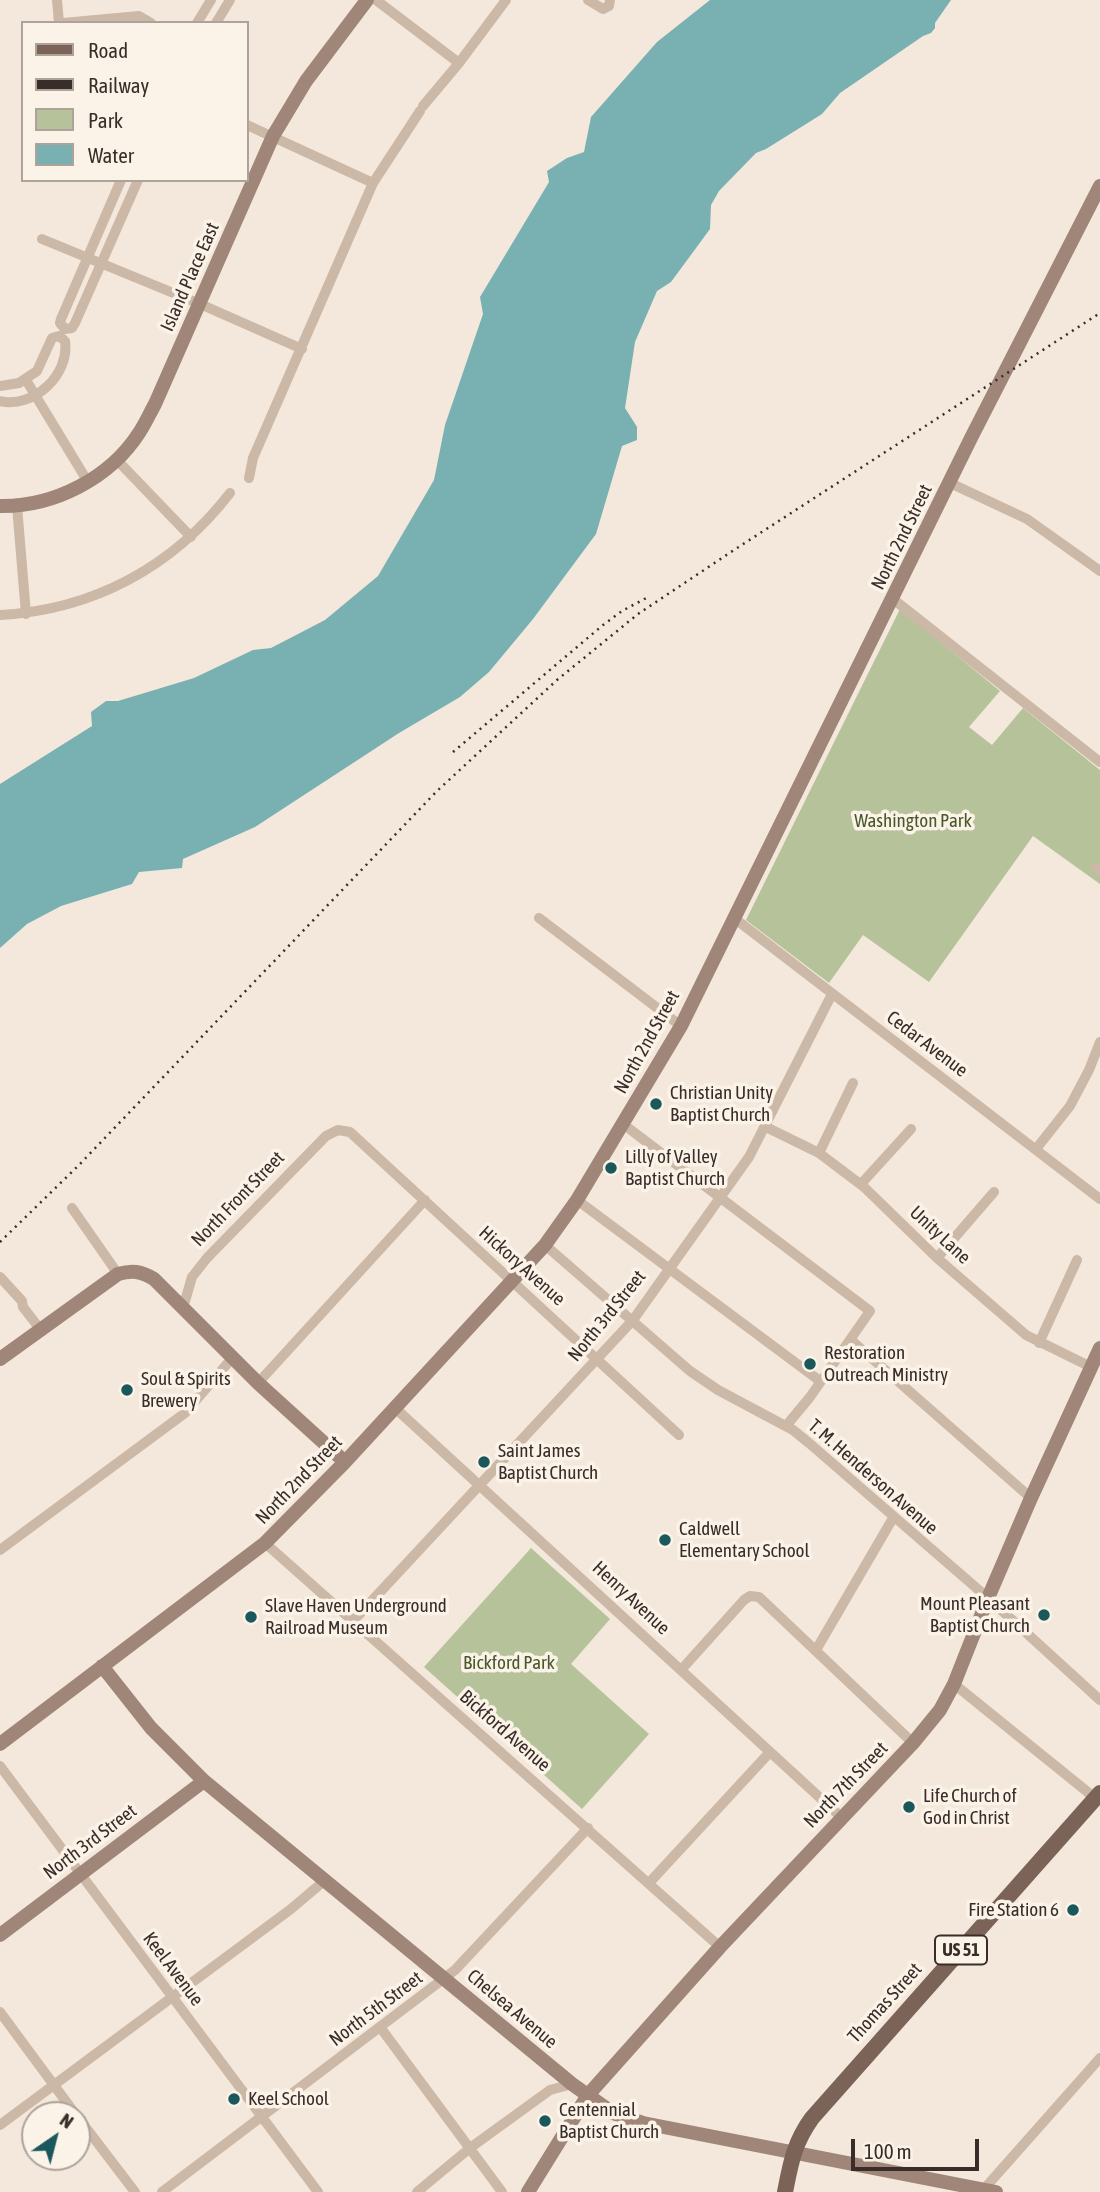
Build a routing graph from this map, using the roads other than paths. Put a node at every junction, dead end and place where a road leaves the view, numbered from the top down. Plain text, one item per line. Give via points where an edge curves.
1 (57, 0) edge
2 (211, 0) edge
3 (230, 0) edge
4 (367, 0) edge
5 (376, 0) edge
6 (506, 0) edge
7 (588, 0) edge
8 (610, 0) edge
9 (61, 21) edge
10 (83, 21) edge
11 (148, 21) edge
12 (198, 21) edge
13 (217, 21) edge
14 (459, 63) junction
15 (248, 125) edge
16 (273, 136) junction
17 (120, 182) edge
18 (137, 182) edge
19 (373, 183) junction
20 (1100, 187) edge
21 (42, 239) dead end
22 (87, 258) junction
23 (101, 263) junction
24 (200, 304) junction
25 (302, 349) junction
26 (26, 380) junction
27 (0, 386) edge
28 (36, 396) junction
29 (0, 401) edge
30 (117, 460) junction
31 (249, 478) dead end
32 (88, 482) junction
33 (950, 483) junction
34 (230, 493) dead end
35 (0, 506) edge
36 (17, 506) junction
37 (191, 537) junction
38 (1100, 571) edge
39 (893, 598) junction
40 (26, 614) junction
41 (0, 615) edge
42 (1100, 762) edge
43 (539, 918) dead end
44 (734, 918) junction
45 (832, 994) junction
46 (681, 1026) junction
47 (1100, 1042) edge
48 (853, 1083) dead end
49 (623, 1124) junction
50 (766, 1127) junction
51 (911, 1129) dead end
52 (338, 1130) joint
53 (1036, 1149) junction
54 (819, 1153) junction
55 (860, 1184) junction
56 (994, 1192) dead end
57 (721, 1196) junction
58 (1100, 1199) edge
59 (425, 1200) junction
60 (577, 1200) junction
61 (72, 1208) dead end
62 (545, 1245) junction
63 (937, 1258) junction
64 (1077, 1260) dead end
65 (669, 1268) junction
66 (118, 1274) junction
67 (0, 1277) edge
68 (513, 1281) junction
69 (181, 1306) junction
70 (633, 1320) junction
71 (40, 1329) junction
72 (851, 1340) junction
73 (1039, 1343) junction
74 (1100, 1348) edge
75 (233, 1357) junction
76 (0, 1359) edge
77 (598, 1359) junction
78 (1091, 1367) junction
79 (820, 1381) junction
80 (258, 1383) junction
81 (394, 1407) junction
82 (786, 1426) junction
83 (679, 1435) dead end
84 (345, 1462) junction
85 (481, 1486) junction
86 (1031, 1498) junction
87 (893, 1518) junction
88 (265, 1543) junction
89 (0, 1549) edge
90 (988, 1598) junction
91 (354, 1620) junction
92 (816, 1650) junction
93 (102, 1666) junction
94 (681, 1670) junction
95 (954, 1684) junction
96 (1100, 1700) edge
97 (913, 1743) junction
98 (0, 1744) edge
99 (770, 1752) junction
100 (0, 1766) edge
101 (204, 1781) junction
102 (1098, 1796) edge
103 (841, 1817) junction
104 (588, 1828) junction
105 (80, 1874) junction
106 (324, 1881) junction
107 (649, 1883) junction
108 (0, 1935) edge
109 (720, 1947) junction
110 (445, 1979) junction
111 (172, 1997) junction
112 (0, 2012) edge
113 (380, 2027) junction
114 (1100, 2058) edge
115 (549, 2065) junction
116 (53, 2084) junction
117 (572, 2084) junction
118 (550, 2090) junction
119 (588, 2095) junction
120 (66, 2101) edge
121 (262, 2117) junction
122 (0, 2125) edge
123 (91, 2134) edge
124 (470, 2148) junction
125 (792, 2152) junction
126 (990, 2191) edge
127 (135, 2192) edge
128 (162, 2192) edge
129 (318, 2192) edge
130 (417, 2192) edge
131 (502, 2192) edge
132 (528, 2192) edge
133 (785, 2192) edge

1 - 9 street
2 - 12 street
3 - 13 street
4 - 16 main road, Island Place East via 306,81
5 - 14 street
6 - 14 street
7 - 8 street via 603,9
10 - 11 street via 139,16
14 - 19 street via 421,109
15 - 16 street
16 - 19 street
16 - 24 main road, Island Place East
17 - 22 street
18 - 23 street
19 - 25 street
20 - 33 main road, North 2nd Street
21 - 22 street
22 - 23 street
22 - 23 street via 61,319 65,329 75,323
23 - 24 street
24 - 25 street
24 - 30 main road, Island Place East via 145,424
25 - 31 street
26 - 27 street
26 - 28 street
26 - 28 street via 37,372 52,338 59,336 65,341 56,376
28 - 29 street via 15,403
28 - 32 street
30 - 32 main road, Island Place East
30 - 37 street
32 - 36 main road, Island Place East
33 - 38 street via 1027,519
33 - 39 main road, North 2nd Street
34 - 37 street
35 - 36 main road, Island Place East
36 - 40 street
37 - 40 street via 121,586 62,608
39 - 42 street
39 - 44 main road, North 2nd Street
40 - 41 street
43 - 46 street
44 - 45 street, Cedar Avenue
44 - 46 main road, North 2nd Street
45 - 50 street, North 3rd Street
45 - 53 street, Cedar Avenue
46 - 49 main road, North 2nd Street
47 - 53 street via 1070,1106
48 - 54 street
49 - 57 street
49 - 60 main road, North 2nd Street
50 - 54 street, Unity Lane
50 - 57 street, North 3rd Street
51 - 55 street
52 - 59 street, Hickory Avenue via 350,1132
52 - 69 street, North Front Street via 326,1136 207,1258 192,1277
53 - 58 street, Cedar Avenue
54 - 55 street, Unity Lane
55 - 63 street, Unity Lane
56 - 63 street
57 - 65 street, North 3rd Street
57 - 72 street via 870,1311
59 - 68 street, Hickory Avenue
59 - 80 street
60 - 62 main road, North 2nd Street
60 - 65 street
61 - 66 street
62 - 68 main road, North 2nd Street
62 - 70 street, T. M. Henderson Avenue
63 - 73 street, Unity Lane
64 - 73 street
65 - 70 street, North 3rd Street
65 - 79 street
66 - 69 main road via 145,1273
66 - 71 main road
67 - 71 street
68 - 77 street, Hickory Avenue
68 - 81 main road, North 2nd Street
69 - 75 main road
70 - 77 street, North 3rd Street
70 - 82 street, T. M. Henderson Avenue via 690,1371
71 - 76 main road
72 - 79 street
72 - 86 street
73 - 78 street, Unity Lane
74 - 78 main road, North 7th Street
75 - 80 main road
75 - 89 street via 185,1413
77 - 83 street, Hickory Avenue
77 - 85 street, North 3rd Street
78 - 86 main road, North 7th Street
79 - 82 street
80 - 84 main road
81 - 84 main road, North 2nd Street
81 - 85 street, Henry Avenue
82 - 87 street, T. M. Henderson Avenue
84 - 88 main road, North 2nd Street
85 - 91 street, North 3rd Street
85 - 94 street, Henry Avenue
86 - 90 main road, North 7th Street
87 - 90 street, T. M. Henderson Avenue
87 - 92 street
88 - 91 street, Bickford Avenue
88 - 93 main road, North 2nd Street
90 - 95 main road, North 7th Street
90 - 96 street, T. M. Henderson Avenue
91 - 104 street, Bickford Avenue
92 - 94 street via 758,1597 750,1596
92 - 97 street
93 - 98 main road, North 2nd Street
93 - 101 main road, Chelsea Avenue via 151,1728
94 - 99 street, Henry Avenue
95 - 97 main road, North 7th Street
95 - 102 street
97 - 103 main road, North 7th Street
99 - 103 street, Henry Avenue
99 - 107 street
100 - 105 street, Keel Avenue
101 - 105 main road, North 3rd Street
101 - 106 main road, Chelsea Avenue
102 - 125 main road, Thomas Street / US 51 via 822,2106
103 - 109 main road, North 7th Street
104 - 107 street, Bickford Avenue
104 - 110 street, North 5th Street
105 - 108 main road, North 3rd Street
105 - 111 street, Keel Avenue
106 - 110 main road, Chelsea Avenue
106 - 111 street
107 - 109 street, Bickford Avenue
109 - 119 main road, North 7th Street
110 - 113 street, North 5th Street
110 - 115 main road, Chelsea Avenue
111 - 116 street
111 - 121 street, Keel Avenue
112 - 116 street
113 - 121 street, North 5th Street
113 - 124 street
114 - 126 street
115 - 117 main road, Chelsea Avenue
115 - 118 street
116 - 120 street
116 - 122 street
117 - 118 street
117 - 119 main road, Chelsea Avenue
118 - 124 street
119 - 125 main road, Chelsea Avenue via 613,2113 643,2123
119 - 132 main road, North 7th Street
121 - 128 street, North 5th Street
121 - 129 street, Keel Avenue
123 - 127 street
124 - 130 street
124 - 131 street
125 - 126 main road, Chelsea Avenue
125 - 133 main road, Thomas Street / US 51

